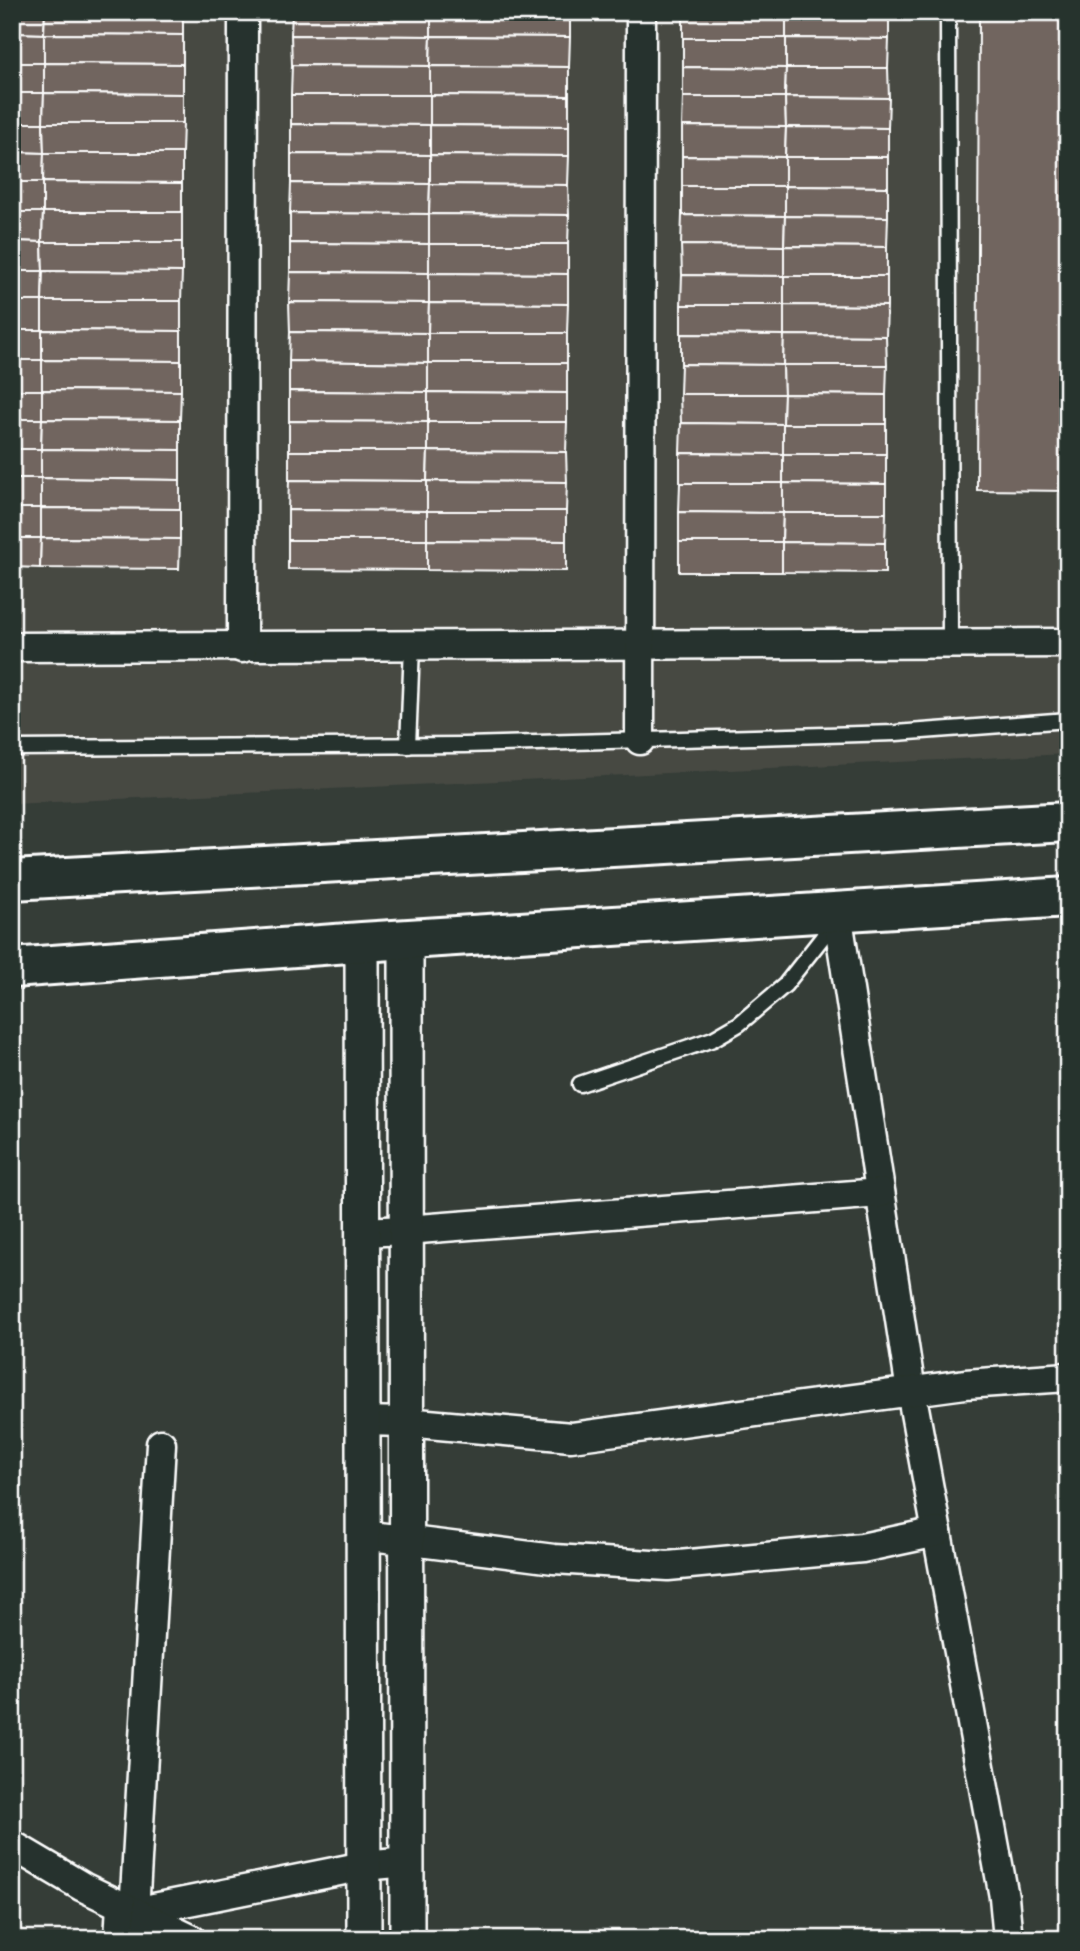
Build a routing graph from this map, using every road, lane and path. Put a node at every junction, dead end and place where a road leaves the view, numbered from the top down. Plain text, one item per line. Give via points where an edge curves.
1 (243, 12) edge
2 (641, 12) edge
3 (948, 12) edge
4 (950, 643) junction
5 (1068, 643) edge
6 (640, 644) junction
7 (412, 646) junction
8 (12, 647) edge
9 (243, 648) junction
10 (1068, 720) edge
11 (640, 740) junction
12 (408, 746) junction
13 (12, 748) edge
14 (1068, 822) edge
15 (12, 880) edge
16 (1068, 897) edge
17 (837, 912) junction
18 (405, 940) junction
19 (362, 942) junction
20 (12, 968) edge
21 (580, 1084) dead end
22 (880, 1193) junction
23 (406, 1230) junction
24 (362, 1232) junction
25 (1068, 1377) edge
26 (911, 1391) junction
27 (363, 1422) junction
28 (406, 1422) junction
29 (161, 1444) dead end
30 (937, 1532) junction
31 (363, 1535) junction
32 (407, 1539) junction
33 (12, 1845) edge
34 (407, 1862) junction
35 (364, 1866) junction
36 (128, 1908) junction
37 (119, 1939) edge
38 (191, 1939) edge
39 (364, 1939) edge
40 (407, 1939) edge
41 (1008, 1939) edge

1 - 9 street
2 - 6 street
3 - 4 lane
4 - 5 street
4 - 6 street
6 - 7 street
6 - 11 street
7 - 9 street
7 - 12 lane
8 - 9 street
10 - 11 lane via 896,733
11 - 12 lane
12 - 13 lane
14 - 15 main road
16 - 17 main road
17 - 18 main road
17 - 21 lane via 785,985 739,1024 713,1039
17 - 22 street
18 - 19 main road
18 - 23 street
19 - 20 main road
19 - 24 street
22 - 23 street
22 - 26 street
23 - 24 street
23 - 28 street
24 - 27 street
25 - 26 street
26 - 28 street via 571,1437
26 - 30 street
27 - 28 street
27 - 31 street
28 - 32 street
29 - 36 street
30 - 32 street via 862,1548 668,1566 554,1559
30 - 41 street
31 - 32 street
31 - 35 street
32 - 34 street
33 - 36 street
34 - 35 street
34 - 40 street
35 - 36 street
35 - 39 street
36 - 37 street
36 - 38 street

